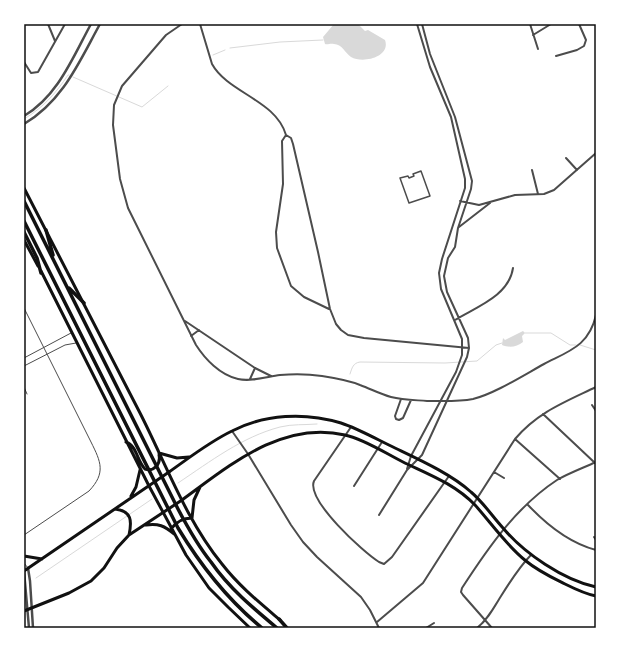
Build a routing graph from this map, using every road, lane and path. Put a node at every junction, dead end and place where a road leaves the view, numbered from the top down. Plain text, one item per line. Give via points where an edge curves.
1 (48, 24) edge
2 (65, 24) edge
3 (91, 24) edge
4 (100, 24) edge
5 (182, 24) edge
6 (200, 24) edge
7 (417, 24) edge
8 (422, 24) edge
9 (530, 24) edge
10 (552, 24) edge
11 (579, 24) edge
12 (533, 35) junction
13 (55, 42) junction
14 (538, 50) dead end
15 (556, 56) dead end
16 (24, 62) edge
17 (24, 116) edge
18 (24, 124) edge
19 (286, 135) junction
20 (596, 153) edge
21 (566, 158) dead end
22 (532, 170) dead end
23 (577, 170) junction
24 (24, 188) edge
25 (538, 194) junction
26 (24, 201) edge
27 (460, 201) junction
28 (491, 202) junction
29 (409, 203) joint
30 (466, 203) junction
31 (24, 221) edge
32 (24, 226) edge
33 (458, 228) junction
34 (46, 230) junction
35 (24, 232) edge
36 (24, 240) edge
37 (56, 264) junction
38 (513, 268) dead end
39 (41, 273) junction
40 (66, 285) junction
41 (84, 303) junction
42 (66, 304) junction
43 (24, 308) edge
44 (330, 309) junction
45 (596, 315) edge
46 (459, 318) junction
47 (455, 320) junction
48 (184, 321) junction
49 (199, 330) junction
50 (72, 332) junction
51 (191, 336) junction
52 (77, 343) junction
53 (43, 348) junction
54 (463, 348) junction
55 (469, 348) junction
56 (47, 354) junction
57 (24, 358) edge
58 (24, 366) edge
59 (255, 368) junction
60 (272, 376) junction
61 (249, 380) junction
62 (24, 387) edge
63 (596, 387) edge
64 (27, 394) dead end
65 (401, 399) junction
66 (411, 400) junction
67 (441, 401) junction
68 (447, 402) junction
69 (592, 405) dead end
70 (596, 411) edge
71 (543, 414) junction
72 (351, 427) junction
73 (232, 431) junction
74 (150, 433) junction
75 (346, 435) junction
76 (515, 439) junction
77 (126, 442) junction
78 (382, 442) junction
79 (378, 450) junction
80 (159, 453) junction
81 (248, 454) junction
82 (411, 456) junction
83 (191, 457) junction
84 (418, 459) junction
85 (596, 463) edge
86 (408, 464) junction
87 (412, 466) junction
88 (140, 470) junction
89 (407, 470) junction
90 (169, 472) junction
91 (494, 472) junction
92 (449, 475) junction
93 (504, 478) dead end
94 (560, 479) junction
95 (444, 481) junction
96 (149, 486) junction
97 (201, 486) junction
98 (354, 486) dead end
99 (478, 498) junction
100 (129, 499) junction
101 (182, 500) junction
102 (474, 504) junction
103 (528, 505) junction
104 (114, 509) junction
105 (162, 513) junction
106 (379, 515) dead end
107 (192, 518) junction
108 (144, 525) junction
109 (171, 529) junction
110 (504, 529) junction
111 (174, 534) junction
112 (499, 534) junction
113 (24, 535) edge
114 (129, 535) junction
115 (596, 550) edge
116 (531, 555) junction
117 (24, 556) edge
118 (42, 559) junction
119 (525, 560) junction
120 (24, 563) edge
121 (28, 568) junction
122 (24, 570) edge
123 (596, 587) edge
124 (596, 596) edge
125 (32, 608) junction
126 (26, 611) edge
127 (279, 619) joint
128 (486, 620) junction
129 (377, 622) junction
130 (434, 623) dead end
131 (260, 627) edge
132 (29, 628) edge
133 (33, 628) edge
134 (250, 628) edge
135 (277, 628) edge
136 (288, 628) edge
137 (379, 628) edge
138 (426, 628) edge
139 (477, 628) edge
140 (492, 628) edge

1 - 13 street
2 - 13 street
3 - 17 street via 56,87
4 - 18 street via 62,91 42,112
5 - 48 street via 166,35 122,86 114,105 113,118 118,170 125,201
6 - 19 street via 215,70 270,111 282,125
7 - 27 street via 427,58 451,117 466,182
8 - 30 street via 430,54 455,117 471,178 472,186
9 - 12 street
10 - 12 street
11 - 15 street via 586,43 584,46
12 - 14 street
13 - 16 street via 36,73 29,72
19 - 44 street via 291,138 293,144
19 - 44 street via 282,141 283,184 276,232 277,248 291,286 304,297
20 - 23 street
21 - 23 street
22 - 25 street
23 - 25 street via 554,190
24 - 34 main road
25 - 28 street via 515,195
26 - 37 highway
27 - 30 street
27 - 47 street via 439,273 441,289
28 - 30 street via 479,205
28 - 33 street
29 - 29 street via 430,196 421,171 409,178 400,178
30 - 33 street
31 - 42 highway
32 - 42 highway via 59,296
33 - 46 street via 455,247 448,258 444,276 447,292
34 - 37 highway
34 - 41 main road
35 - 39 highway via 37,258
36 - 39 main road
37 - 40 highway
38 - 46 street via 511,278 504,288
39 - 50 main road
40 - 41 highway
40 - 135 highway via 186,524 203,552 242,597
41 - 74 main road
42 - 131 highway via 178,528 214,580
43 - 53 lane
44 - 54 street via 336,324 348,335
45 - 68 street via 587,336 574,348 482,396
46 - 47 street
46 - 55 street
47 - 54 street
48 - 49 street
48 - 51 street
49 - 51 street
49 - 59 street
50 - 52 main road
50 - 53 lane
51 - 61 street via 211,364 235,378
52 - 56 lane via 68,344
52 - 77 main road
53 - 56 lane
53 - 57 lane
54 - 55 street
54 - 67 street via 461,360
55 - 68 street
56 - 58 lane
56 - 113 lane via 97,454 100,470 96,483 89,491
59 - 60 street
59 - 61 street
60 - 61 street
60 - 65 street via 298,374 332,377
62 - 64 lane
63 - 71 street
65 - 66 street
65 - 66 street via 395,416 398,420 403,418
66 - 67 street
67 - 68 street
67 - 82 street
68 - 84 street
69 - 70 street
71 - 76 street
71 - 85 street
72 - 73 main road via 324,419 294,416 264,419
72 - 75 street
72 - 78 main road
73 - 81 street
73 - 83 main road
74 - 77 main road via 159,459 156,466 151,469 142,466 132,445
74 - 80 main road
75 - 79 main road
75 - 81 main road via 324,432 290,436
75 - 95 street via 314,481 312,488 339,527 379,562 384,564 392,557
76 - 91 street
76 - 94 street
77 - 88 main road
78 - 79 street
78 - 82 main road
79 - 86 main road
79 - 98 street
80 - 83 main road via 177,458
80 - 90 main road
81 - 97 main road
81 - 129 street via 290,525 303,542 361,597
82 - 84 main road
82 - 86 street
83 - 90 main road
84 - 87 street
84 - 92 main road
85 - 94 street
86 - 87 main road
86 - 89 street
87 - 89 street
87 - 95 main road
88 - 96 main road
88 - 100 main road via 136,487
89 - 106 street
90 - 96 main road
90 - 101 main road
91 - 93 street
91 - 99 street
92 - 95 street
92 - 99 main road
94 - 103 street
95 - 102 main road
96 - 100 main road
96 - 105 main road
97 - 101 main road
97 - 107 main road via 194,500
99 - 102 street
99 - 110 main road
100 - 104 main road
101 - 105 main road
101 - 107 main road
102 - 112 main road
102 - 129 street via 423,583
103 - 110 street
103 - 115 street via 555,529
104 - 114 main road via 127,513 130,518
104 - 118 main road
105 - 108 main road
105 - 109 main road
107 - 109 main road via 182,520
107 - 127 main road via 222,566
108 - 111 main road via 163,526
108 - 114 main road
109 - 111 main road
110 - 112 street
110 - 116 main road
111 - 134 main road via 202,578
112 - 119 main road
112 - 128 street via 461,592
114 - 125 main road via 104,568 91,580
116 - 119 street
116 - 123 main road via 563,574
117 - 118 main road
118 - 121 main road
119 - 124 main road via 580,592
119 - 128 street
120 - 121 lane
121 - 122 main road
121 - 125 street
122 - 126 street
125 - 126 main road
125 - 133 street
126 - 132 street
127 - 136 highway
128 - 139 street
128 - 140 street
129 - 137 street
130 - 138 street

